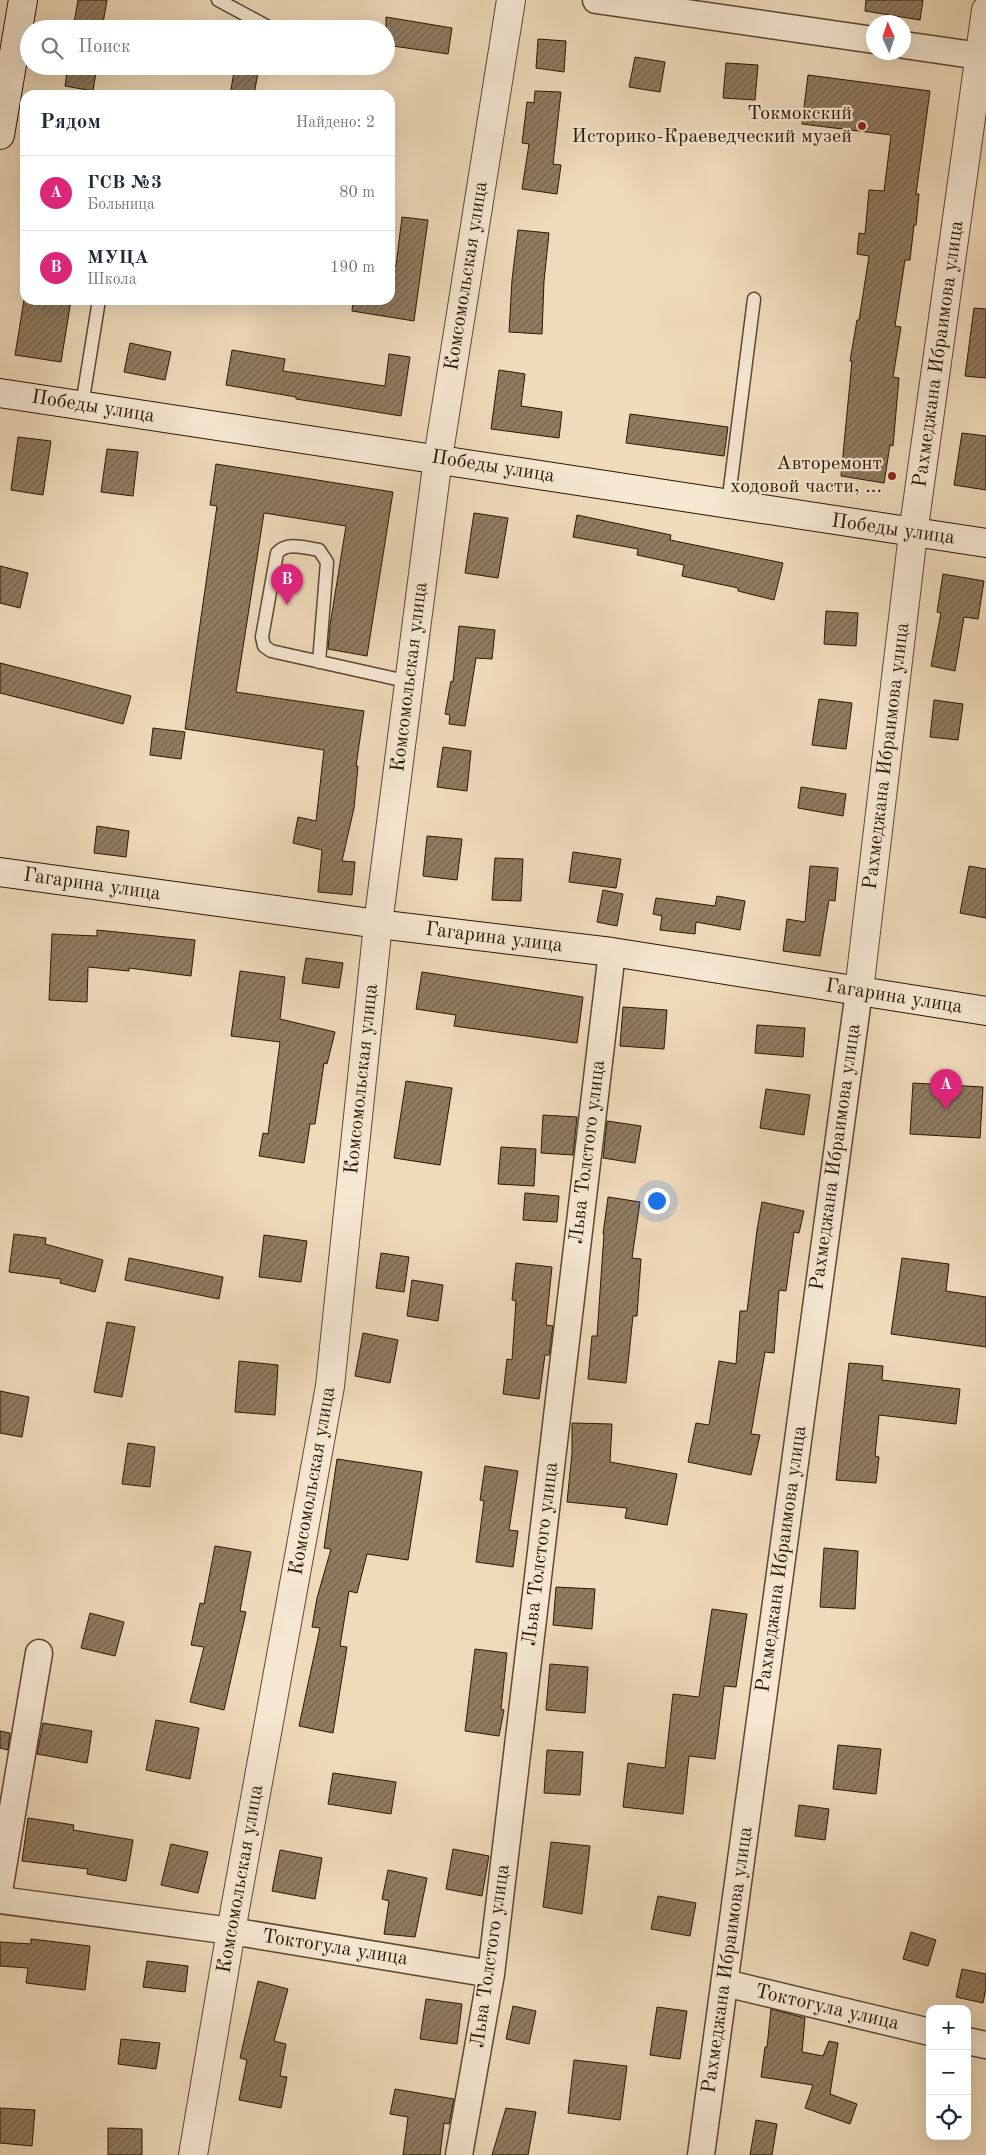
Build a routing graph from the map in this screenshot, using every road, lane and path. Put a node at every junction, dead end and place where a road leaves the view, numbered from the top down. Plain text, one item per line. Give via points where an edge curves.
1 (23, 0) edge
2 (218, 0) edge
3 (511, 0) edge
4 (596, 0) edge
5 (661, 5) edge
6 (986, 10) edge
7 (255, 20) edge
8 (866, 39) edge
9 (911, 45) edge
10 (984, 56) edge
11 (0, 135) edge
12 (754, 299) dead end
13 (98, 305) edge
14 (0, 393) edge
15 (82, 405) junction
16 (438, 458) junction
17 (728, 504) junction
18 (913, 534) junction
19 (986, 543) edge
20 (318, 662) junction
21 (410, 682) junction
22 (0, 872) edge
23 (378, 924) junction
24 (612, 952) junction
25 (859, 991) junction
26 (986, 1011) edge
27 (39, 1653) dead end
28 (0, 1885) edge
29 (0, 1900) edge
30 (231, 1930) junction
31 (491, 1974) junction
32 (725, 1983) junction
33 (926, 2031) edge
34 (971, 2042) edge
35 (986, 2045) edge
36 (193, 2155) edge
37 (459, 2155) edge
38 (701, 2155) edge

1 - 11 street
2 - 7 lane
3 - 16 street, Комсомольская улица
4 - 5 street
5 - 8 street
6 - 10 street, Рахмеджана Ибраимова улица
9 - 10 street
10 - 18 street, Рахмеджана Ибраимова улица
12 - 17 lane
13 - 15 lane
14 - 15 street, Победы улица
15 - 16 street, Победы улица
16 - 17 street, Победы улица
16 - 21 street, Комсомольская улица
17 - 18 street, Победы улица
18 - 19 street, Победы улица
18 - 25 street, Рахмеджана Ибраимова улица
20 - 20 lane via 271,651 264,646 262,637 277,553 290,545 319,550 327,562
20 - 21 lane
21 - 23 street, Комсомольская улица
22 - 23 street, Гагарина улица
23 - 24 street, Гагарина улица
23 - 30 street, Комсомольская улица via 330,1386
24 - 25 street, Гагарина улица
24 - 31 street, Льва Толстого улица
25 - 26 street, Гагарина улица
25 - 32 street, Рахмеджана Ибраимова улица
27 - 28 street
29 - 30 street, Токтогула улица
30 - 31 street, Токтогула улица
30 - 36 street, Комсомольская улица
31 - 37 street, Льва Толстого улица
32 - 33 street, Токтогула улица
32 - 38 street, Рахмеджана Ибраимова улица
34 - 35 street

